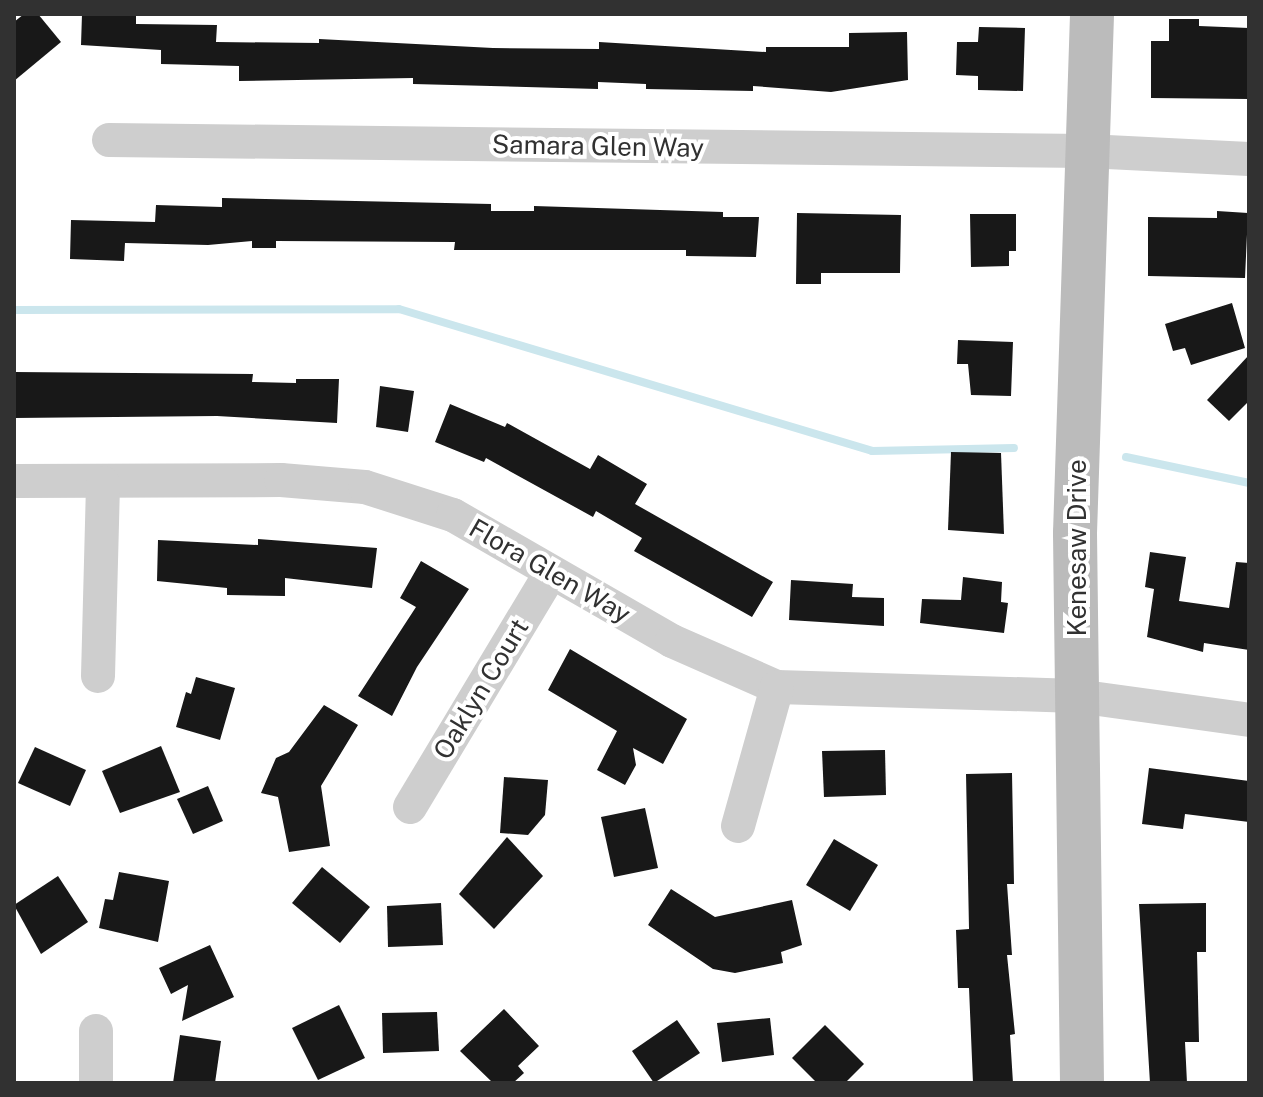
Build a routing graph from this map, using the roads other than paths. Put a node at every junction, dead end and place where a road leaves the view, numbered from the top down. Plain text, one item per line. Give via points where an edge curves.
1 (1092, 14) edge
2 (109, 140) dead end
3 (1087, 151) junction
4 (1249, 159) edge
5 (14, 481) edge
6 (103, 483) junction
7 (551, 572) junction
8 (98, 676) dead end
9 (777, 687) junction
10 (1077, 696) junction
11 (1249, 720) edge
12 (410, 807) dead end
13 (738, 826) dead end
14 (96, 1031) dead end
15 (96, 1083) edge
16 (1082, 1083) edge

1 - 3 street, Kenesaw Drive
2 - 3 street, Samara Glen Way
3 - 4 street, Samara Glen Way
3 - 10 street, Kenesaw Drive via 1075,533
5 - 6 street, Flora Glen Way
6 - 7 street, Flora Glen Way via 281,480 365,487 453,515
6 - 8 street
7 - 9 street, Flora Glen Way via 718,665
7 - 12 street, Oaklyn Court
9 - 10 street, Flora Glen Way via 873,694
9 - 13 street
10 - 11 street, Flora Glen Way
10 - 16 street, Kenesaw Drive
14 - 15 street

